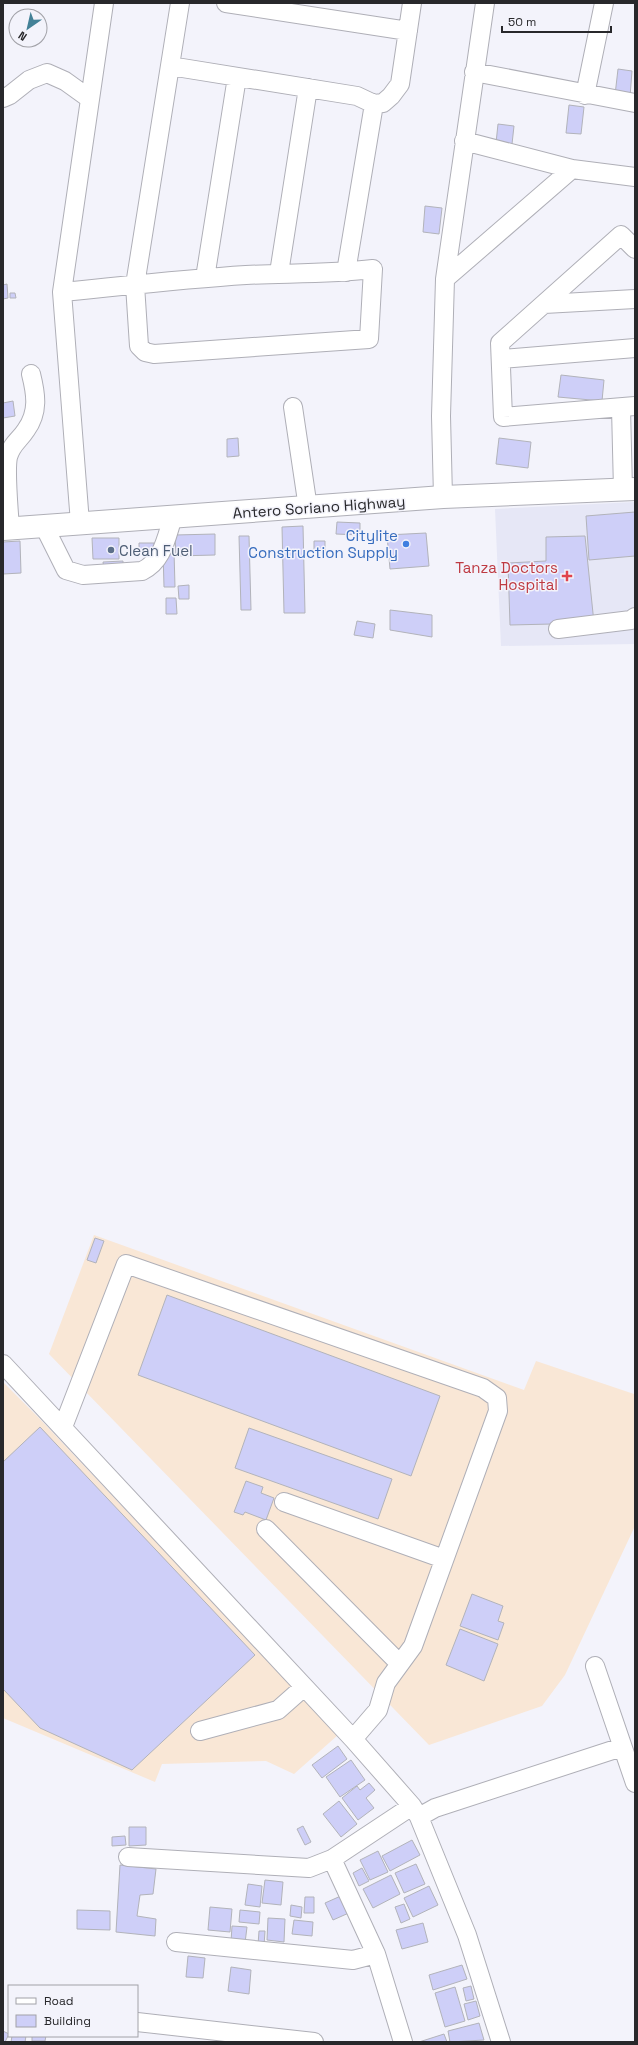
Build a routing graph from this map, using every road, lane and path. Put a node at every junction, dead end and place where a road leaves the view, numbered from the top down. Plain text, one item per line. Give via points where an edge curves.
1 (104, 3) edge
2 (180, 3) edge
3 (226, 3) edge
4 (412, 3) edge
5 (485, 3) edge
6 (604, 3) edge
7 (408, 31) junction
8 (170, 66) junction
9 (474, 72) junction
10 (237, 77) junction
11 (308, 88) junction
12 (585, 94) junction
13 (3, 98) edge
14 (90, 99) junction
15 (635, 103) edge
16 (374, 104) junction
17 (464, 141) junction
18 (572, 169) junction
19 (635, 177) edge
20 (635, 249) edge
21 (346, 272) junction
22 (279, 273) junction
23 (206, 278) junction
24 (445, 279) junction
25 (135, 285) junction
26 (62, 292) junction
27 (635, 299) edge
28 (544, 304) junction
29 (635, 348) edge
30 (501, 358) junction
31 (31, 374) dead end
32 (293, 407) dead end
33 (628, 407) edge
34 (629, 490) edge
35 (443, 497) junction
36 (308, 508) junction
37 (173, 517) junction
38 (80, 523) junction
39 (44, 526) junction
40 (6, 528) edge
41 (635, 617) edge
42 (558, 629) dead end
43 (3, 1364) edge
44 (63, 1427) junction
45 (284, 1502) dead end
46 (266, 1529) dead end
47 (444, 1559) junction
48 (399, 1663) junction
49 (595, 1666) dead end
50 (304, 1687) junction
51 (200, 1731) dead end
52 (353, 1740) junction
53 (622, 1747) junction
54 (635, 1782) edge
55 (416, 1812) junction
56 (128, 1857) dead end
57 (332, 1859) junction
58 (176, 1942) dead end
59 (376, 1954) junction
60 (138, 2022) edge
61 (314, 2042) edge
62 (403, 2042) edge
63 (501, 2042) edge

1 - 14 street
2 - 8 street
3 - 7 street
4 - 7 street
5 - 9 street
6 - 12 street
7 - 16 street via 400,84 383,103
8 - 10 street
8 - 25 street
9 - 12 street
9 - 17 street
10 - 11 street
10 - 23 street
11 - 16 street via 357,96
11 - 22 street
12 - 15 street
13 - 14 street via 29,80 47,73 65,81
14 - 26 street
16 - 21 street
17 - 18 street
17 - 24 street
18 - 19 street
18 - 24 street
20 - 28 street via 621,235
21 - 22 street
21 - 25 street via 373,269 369,339 154,354 139,346
22 - 23 street
23 - 25 street
24 - 35 street via 441,416
25 - 26 street
26 - 38 street
27 - 28 street
28 - 30 street via 500,343
29 - 30 street
30 - 33 street via 503,417
31 - 40 street via 37,399 33,417 26,430 13,444 8,459
32 - 36 street
33 - 34 street
34 - 35 main road, Antero Soriano Highway
35 - 36 main road, Antero Soriano Highway
36 - 37 main road, Antero Soriano Highway
37 - 38 main road, Antero Soriano Highway
37 - 39 street via 160,557 142,571 83,575 66,570
38 - 39 main road, Antero Soriano Highway
39 - 40 main road, Antero Soriano Highway
41 - 42 street via 631,620
43 - 44 street
44 - 47 street via 126,1264 268,1313 483,1388 497,1398 498,1411
44 - 50 street
45 - 47 street
46 - 48 street
47 - 48 street via 413,1646
48 - 52 street via 386,1683 378,1710
49 - 53 street
50 - 51 street via 278,1710
50 - 52 street
52 - 55 street
53 - 54 street
53 - 55 street
55 - 57 street
55 - 63 street via 467,1935
56 - 57 street via 309,1868
57 - 59 street
58 - 59 street via 353,1960
59 - 62 street
60 - 61 street

